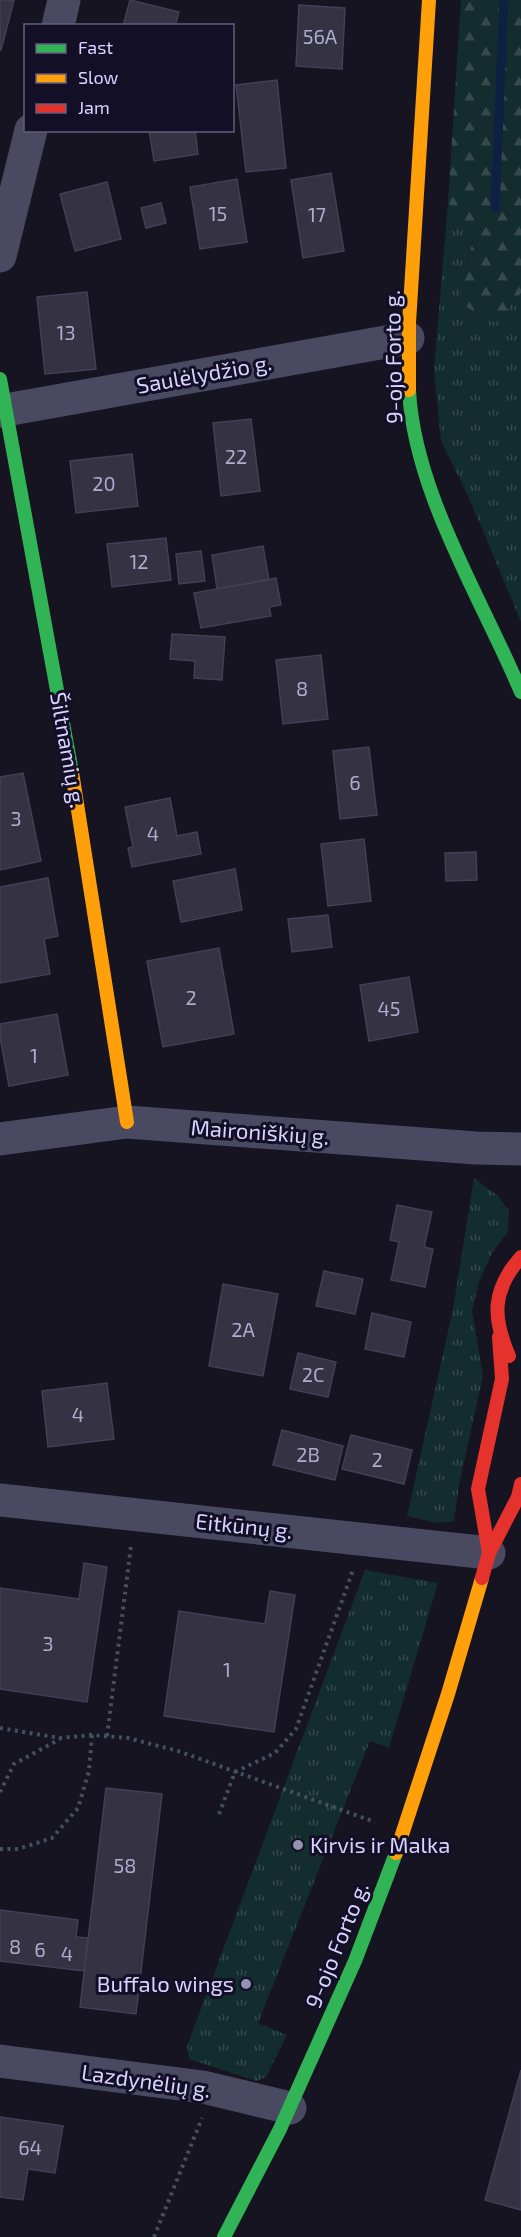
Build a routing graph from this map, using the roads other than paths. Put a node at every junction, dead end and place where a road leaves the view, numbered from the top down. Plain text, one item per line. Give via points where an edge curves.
1 (64, 0) edge
2 (429, 0) edge
3 (58, 24) edge
4 (31, 132) edge
5 (0, 256) edge
6 (408, 338) junction
7 (2, 400) edge
8 (521, 692) edge
9 (127, 1122) junction
10 (0, 1139) edge
11 (521, 1149) edge
12 (521, 1257) edge
13 (499, 1337) junction
14 (516, 1365) dead end
15 (521, 1484) edge
16 (0, 1500) edge
17 (489, 1553) junction
18 (0, 2061) edge
19 (290, 2108) junction
20 (224, 2237) edge

1 - 3 street
2 - 6 street, 9-ojo Forto g.
4 - 5 street
6 - 7 street, Saulėlydžio g.
6 - 8 street, 9-ojo Forto g. via 410,398 417,444 434,496
7 - 9 street, Šiltnamių g. via 74,782
9 - 10 street, Maironiškių g.
9 - 11 street, Maironiškių g.
12 - 13 street, 9-ojo Forto g. via 500,1289 496,1313
13 - 14 street
13 - 17 street, 9-ojo Forto g. via 502,1379 478,1489
15 - 17 street, 9-ojo Forto g.
16 - 17 street, Eitkūnų g.
17 - 19 street, 9-ojo Forto g. via 404,1833 355,1961
18 - 19 street, Lazdynėlių g. via 214,2090
19 - 20 street, 9-ojo Forto g.

